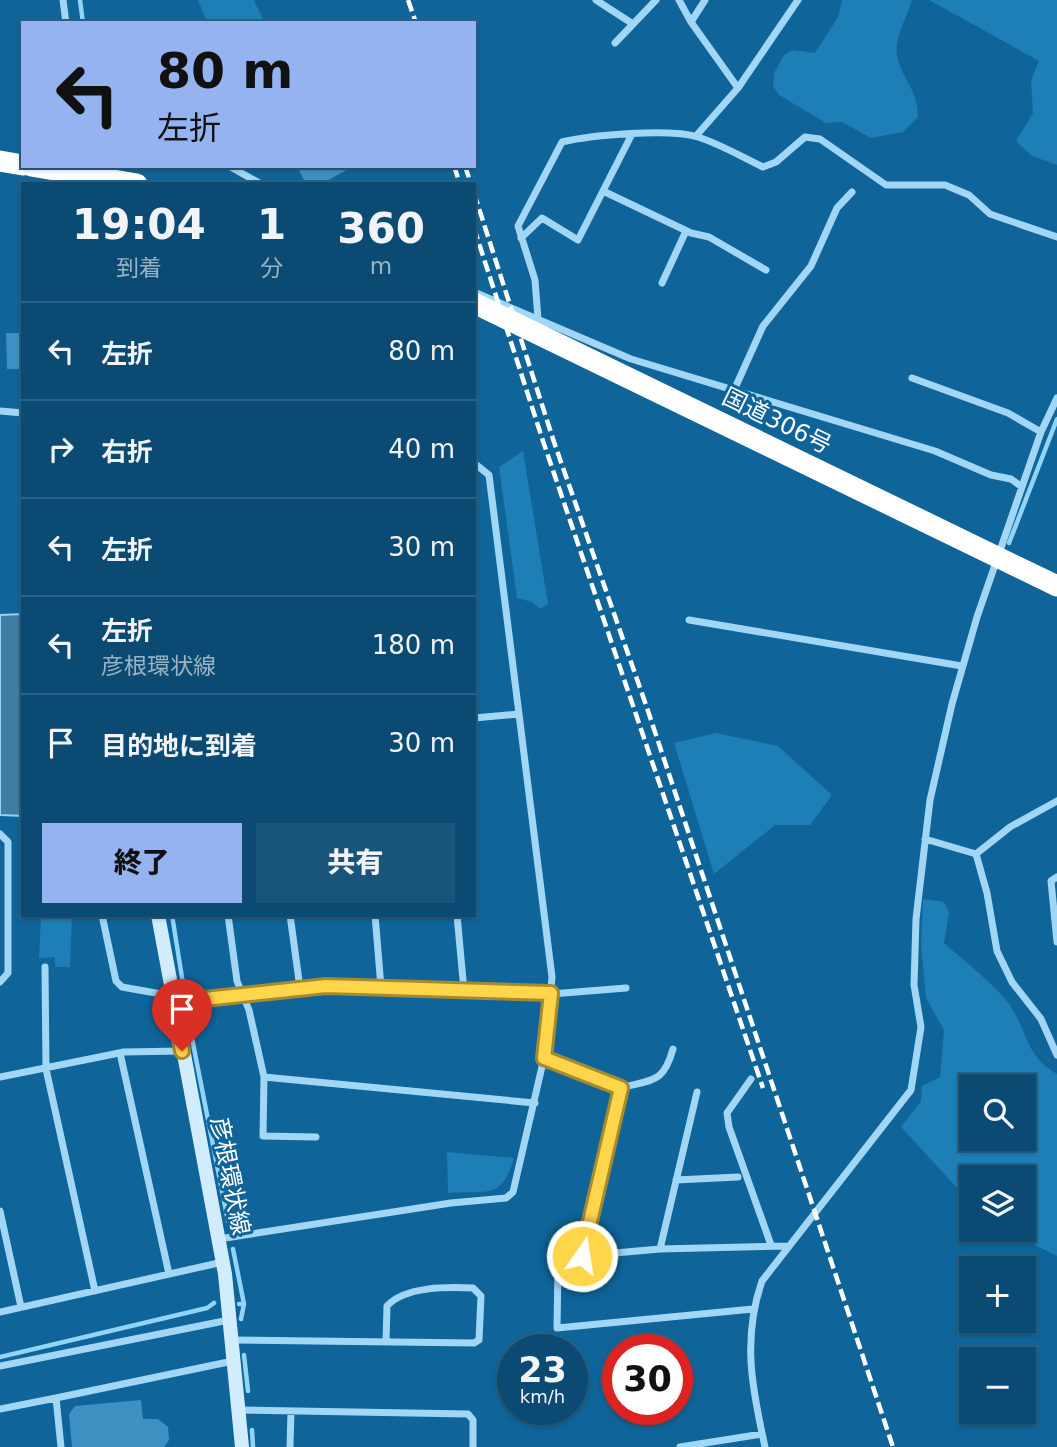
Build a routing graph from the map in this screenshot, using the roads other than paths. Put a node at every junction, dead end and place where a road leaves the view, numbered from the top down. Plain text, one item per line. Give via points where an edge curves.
1 (63, 0) edge
2 (596, 0) edge
3 (656, 0) edge
4 (679, 0) edge
5 (705, 0) edge
6 (797, 0) edge
7 (66, 21) edge
8 (691, 22) junction
9 (633, 23) junction
10 (615, 43) dead end
11 (738, 88) junction
12 (632, 134) junction
13 (696, 136) junction
14 (0, 161) edge
15 (21, 165) edge
16 (44, 168) edge
17 (233, 168) edge
18 (90, 175) edge
19 (127, 182) edge
20 (257, 182) edge
21 (603, 191) junction
22 (852, 192) dead end
23 (686, 231) junction
24 (1057, 237) edge
25 (522, 238) junction
26 (766, 270) dead end
27 (662, 283) dead end
28 (476, 293) edge
29 (476, 304) edge
30 (538, 319) junction
31 (912, 378) dead end
32 (735, 388) junction
33 (1057, 398) edge
34 (0, 411) edge
35 (21, 413) edge
36 (1041, 432) junction
37 (476, 465) edge
38 (1021, 487) junction
39 (996, 556) junction
40 (1057, 586) edge
41 (689, 620) dead end
42 (962, 666) junction
43 (519, 714) junction
44 (476, 718) edge
45 (1057, 801) edge
46 (0, 834) edge
47 (925, 839) junction
48 (976, 854) junction
49 (1057, 877) edge
50 (102, 917) edge
51 (159, 917) edge
52 (228, 917) edge
53 (290, 917) edge
54 (375, 917) edge
55 (457, 917) edge
56 (1057, 942) edge
57 (45, 967) dead end
58 (0, 982) edge
59 (381, 987) junction
60 (300, 988) junction
61 (626, 988) dead end
62 (464, 991) junction
63 (551, 993) junction
64 (243, 995) junction
65 (172, 997) junction
66 (673, 1049) dead end
67 (182, 1051) junction
68 (120, 1053) junction
69 (1057, 1055) edge
70 (544, 1058) junction
71 (46, 1069) junction
72 (0, 1077) edge
73 (264, 1077) junction
74 (751, 1079) dead end
75 (621, 1088) junction
76 (697, 1092) dead end
77 (535, 1103) junction
78 (316, 1137) dead end
79 (738, 1177) dead end
80 (676, 1180) junction
81 (0, 1210) edge
82 (219, 1239) junction
83 (3, 1242) edge
84 (771, 1245) junction
85 (788, 1246) junction
86 (660, 1248) junction
87 (582, 1256) junction
88 (224, 1268) junction
89 (169, 1274) junction
90 (95, 1291) junction
91 (21, 1307) junction
92 (752, 1309) junction
93 (0, 1312) edge
94 (229, 1312) junction
95 (230, 1340) junction
96 (386, 1342) junction
97 (233, 1361) junction
98 (0, 1366) edge
99 (56, 1398) junction
100 (0, 1409) edge
101 (239, 1410) junction
102 (291, 1410) junction
103 (762, 1434) junction
104 (61, 1447) edge
105 (242, 1447) edge
106 (290, 1447) edge
107 (473, 1447) edge
108 (680, 1447) edge
109 (765, 1447) edge

1 - 7 street
2 - 9 street
3 - 9 street
4 - 8 street
5 - 8 street
6 - 11 street
8 - 11 street
9 - 10 street
11 - 13 street
12 - 13 street
12 - 21 street
12 - 25 street via 562,142 518,226
13 - 24 street via 763,167 776,162 805,136 820,139 886,185 945,185 968,195 990,214
14 - 15 highway
16 - 18 highway
17 - 20 street
18 - 19 highway
21 - 23 street
21 - 25 street via 578,240 542,218
22 - 32 street via 837,208 811,266 764,326
23 - 26 street via 709,237
23 - 27 street
25 - 30 street via 535,280
28 - 30 street
29 - 39 highway, 国道306号
30 - 32 street via 631,359
31 - 36 street via 1008,412
32 - 38 street via 935,451 1011,479
33 - 36 street
34 - 35 street
36 - 38 street
37 - 43 street via 489,475
38 - 39 street
39 - 40 highway, 国道306号
39 - 42 street
41 - 42 street
42 - 47 street
43 - 44 street
43 - 63 street
45 - 48 street via 1010,827
46 - 58 street via 9,842 9,868 8,973
47 - 48 street
47 - 85 street via 914,985 921,1027 911,1090
48 - 69 street via 997,951 1012,982 1041,1019
49 - 56 street via 1051,881
50 - 65 street via 116,981 122,987
51 - 65 main road, 彦根環状線
52 - 64 street
53 - 60 street
54 - 59 street
55 - 62 street
57 - 71 street
59 - 60 street
59 - 62 street
60 - 64 street
61 - 63 street
62 - 63 street
63 - 70 street
64 - 65 street via 195,1000
64 - 73 street
65 - 67 main road, 彦根環状線
66 - 75 street via 667,1071 660,1077
67 - 68 street
67 - 82 main road, 彦根環状線
68 - 71 street
68 - 89 street
70 - 75 street
70 - 77 street
71 - 72 street
71 - 90 street
73 - 77 street
73 - 78 street via 262,1136
74 - 84 street via 727,1113
75 - 87 street
76 - 80 street
77 - 82 street via 513,1192 506,1198
79 - 80 street
80 - 86 street
81 - 83 street
82 - 88 main road, 彦根環状線
83 - 91 street
84 - 85 street
84 - 86 street
85 - 92 street via 762,1281
86 - 87 street
87 - 92 street via 569,1258 558,1269 557,1328
88 - 89 street
88 - 94 main road, 彦根環状線
89 - 90 street
90 - 91 street
91 - 93 street
92 - 103 street via 748,1350
94 - 95 main road, 彦根環状線
94 - 98 street
95 - 96 street
95 - 97 main road, 彦根環状線
96 - 96 street via 474,1343 479,1339 481,1296 473,1287 444,1287 394,1298 387,1306
97 - 99 street
97 - 101 main road, 彦根環状線
99 - 100 street
99 - 104 street
101 - 102 street
101 - 105 main road, 彦根環状線
102 - 106 street
102 - 107 street via 468,1414 473,1420
103 - 108 street
103 - 109 street

